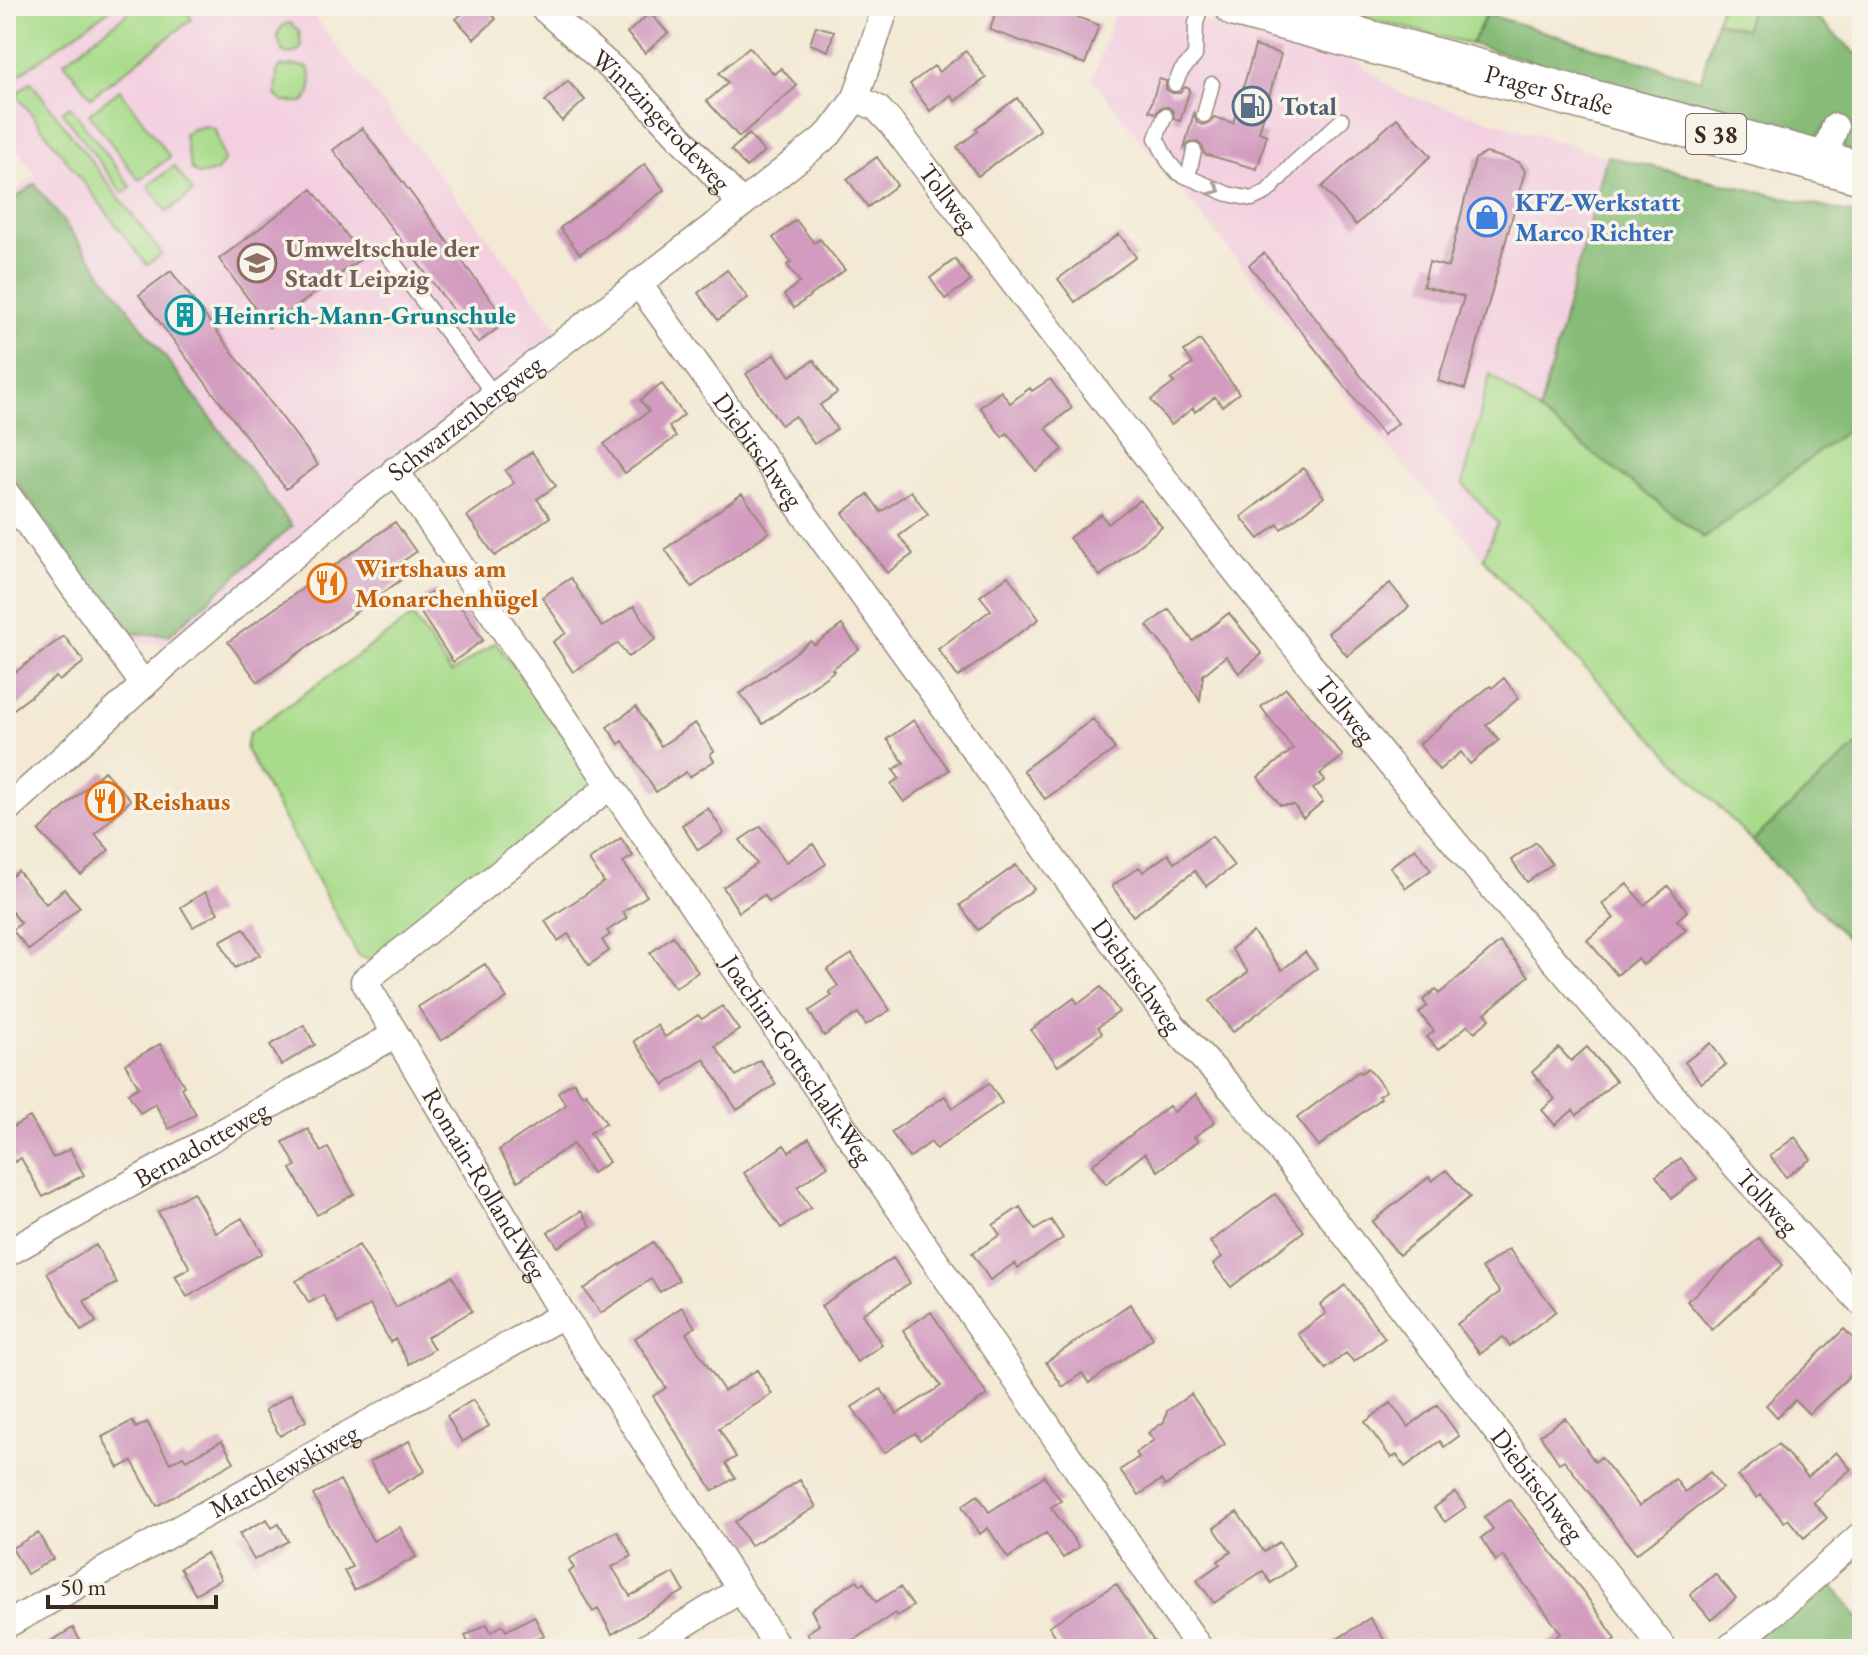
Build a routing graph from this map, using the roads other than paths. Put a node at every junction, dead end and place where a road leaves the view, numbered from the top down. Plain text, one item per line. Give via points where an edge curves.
1 (541, 6) edge
2 (886, 6) edge
3 (1201, 6) edge
4 (1236, 6) edge
5 (1175, 84) dead end
6 (1212, 84) dead end
7 (856, 98) junction
8 (1204, 115) dead end
9 (1165, 116) dead end
10 (1342, 120) dead end
11 (1194, 151) dead end
12 (1862, 173) edge
13 (1188, 177) junction
14 (742, 204) junction
15 (389, 257) dead end
16 (638, 283) junction
17 (494, 394) junction
18 (395, 470) junction
19 (6, 493) edge
20 (144, 685) junction
21 (610, 786) junction
22 (6, 810) edge
23 (395, 1035) junction
24 (6, 1254) edge
25 (1862, 1303) edge
26 (563, 1315) junction
27 (1862, 1534) edge
28 (740, 1590) junction
29 (6, 1625) edge
30 (644, 1649) edge
31 (779, 1649) edge
32 (1200, 1649) edge
33 (1664, 1649) edge
34 (1728, 1649) edge

1 - 14 street, Wintzingerodeweg via 632,86
2 - 7 street, Schwarzenbergweg
3 - 5 lane via 1195,56
4 - 12 main road, Prager Straße / S 38 via 1828,145
6 - 8 lane
7 - 14 street, Schwarzenbergweg via 829,134
7 - 25 street, Tollweg via 877,108 892,124 1357,722 1527,929 1748,1183
9 - 13 lane via 1156,138 1168,161
13 -> 10 lane via 1252,199 1267,192
11 - 13 lane
14 - 16 street, Schwarzenbergweg
15 - 17 lane
16 - 17 street, Schwarzenbergweg
16 - 33 street, Diebitschweg via 1174,1027 1241,1099
17 - 18 street, Schwarzenbergweg
18 - 20 street, Schwarzenbergweg
18 - 21 street, Joachim-Gottschalk-Weg
19 - 20 street
20 - 22 street, Schwarzenbergweg
21 - 23 street, Romain-Rolland-Weg via 364,981
21 - 32 street, Joachim-Gottschalk-Weg
23 - 24 street, Bernadotteweg
23 - 26 street, Romain-Rolland-Weg
26 - 28 street, Romain-Rolland-Weg
26 - 29 street, Marchlewskiweg
27 - 34 street
28 - 30 street
28 - 31 street, Romain-Rolland-Weg

